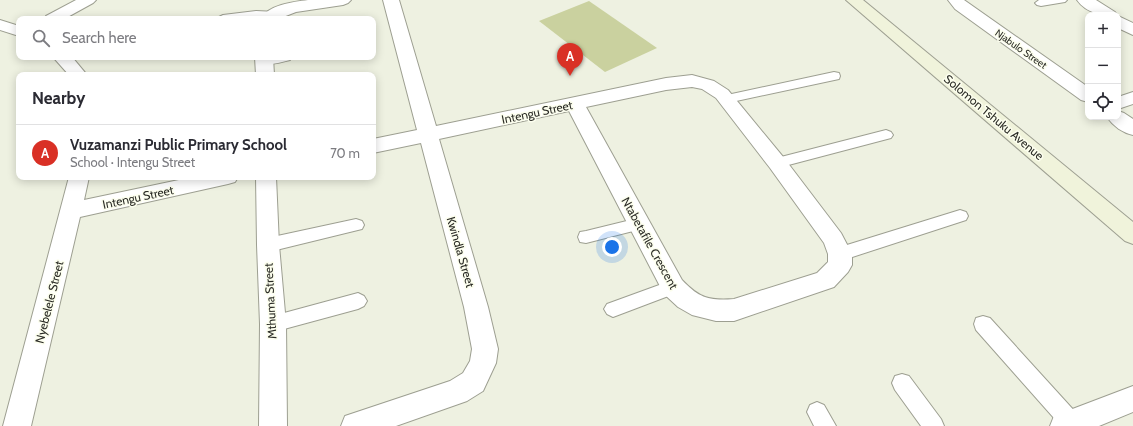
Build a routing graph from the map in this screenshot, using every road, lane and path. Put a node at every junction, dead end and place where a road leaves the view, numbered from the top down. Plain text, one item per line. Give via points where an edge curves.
1 (88, 0) edge
2 (343, 0) edge
3 (391, 0) edge
4 (854, 0) edge
5 (956, 0) edge
6 (1061, 0) edge
7 (1085, 0) edge
8 (1041, 3) dead end
9 (1104, 12) edge
10 (58, 16) edge
11 (243, 16) edge
12 (265, 16) edge
13 (272, 16) edge
14 (0, 25) edge
15 (16, 30) edge
16 (66, 60) edge
17 (277, 60) edge
18 (264, 64) edge
19 (76, 72) edge
20 (834, 76) dead end
21 (1085, 94) edge
22 (1133, 98) edge
23 (727, 99) junction
24 (1121, 101) edge
25 (575, 104) junction
26 (1121, 120) edge
27 (1133, 129) edge
28 (428, 134) junction
29 (886, 135) dead end
30 (376, 145) edge
31 (777, 163) junction
32 (79, 180) edge
33 (214, 180) edge
34 (266, 180) edge
35 (71, 211) junction
36 (960, 216) dead end
37 (639, 224) junction
38 (356, 225) dead end
39 (1133, 235) edge
40 (586, 237) dead end
41 (268, 245) junction
42 (840, 254) junction
43 (673, 287) junction
44 (358, 301) dead end
45 (613, 309) dead end
46 (272, 324) junction
47 (983, 324) dead end
48 (902, 383) dead end
49 (1133, 399) edge
50 (1068, 424) edge
51 (17, 426) edge
52 (273, 426) edge
53 (355, 426) edge
54 (934, 426) edge

1 - 10 street
2 - 13 street via 290,8
3 - 28 street, Kwindla Street
4 - 39 street, Solomon Tshuku Avenue
5 - 21 street, Njabulo Street via 977,18
6 - 8 lane
7 - 9 street
11 - 12 lane
14 - 15 street
16 - 19 street
17 - 18 lane
20 - 23 lane
22 - 24 street
23 - 25 street, Intengu Street via 701,82 684,80
23 - 31 street
25 - 28 street, Intengu Street
25 - 37 street, Ntabetafile Crescent
26 - 27 street
28 - 30 street, Intengu Street
28 - 53 street, Kwindla Street via 476,307 485,349 483,363 473,382 457,392
29 - 31 lane
31 - 42 street via 834,239
32 - 35 street, Nyebelele Street
33 - 35 street, Intengu Street
34 - 41 street, Mthuma Street
35 - 51 street, Nyebelele Street
36 - 42 lane
37 - 40 lane
37 - 43 street, Ntabetafile Crescent
38 - 41 lane
41 - 46 street, Mthuma Street
42 - 43 street, Ntabetafile Crescent via 840,265 825,280 734,310 720,312 695,306
43 - 45 lane
44 - 46 lane
46 - 52 street, Mthuma Street
47 - 50 lane
48 - 54 lane
49 - 50 street

